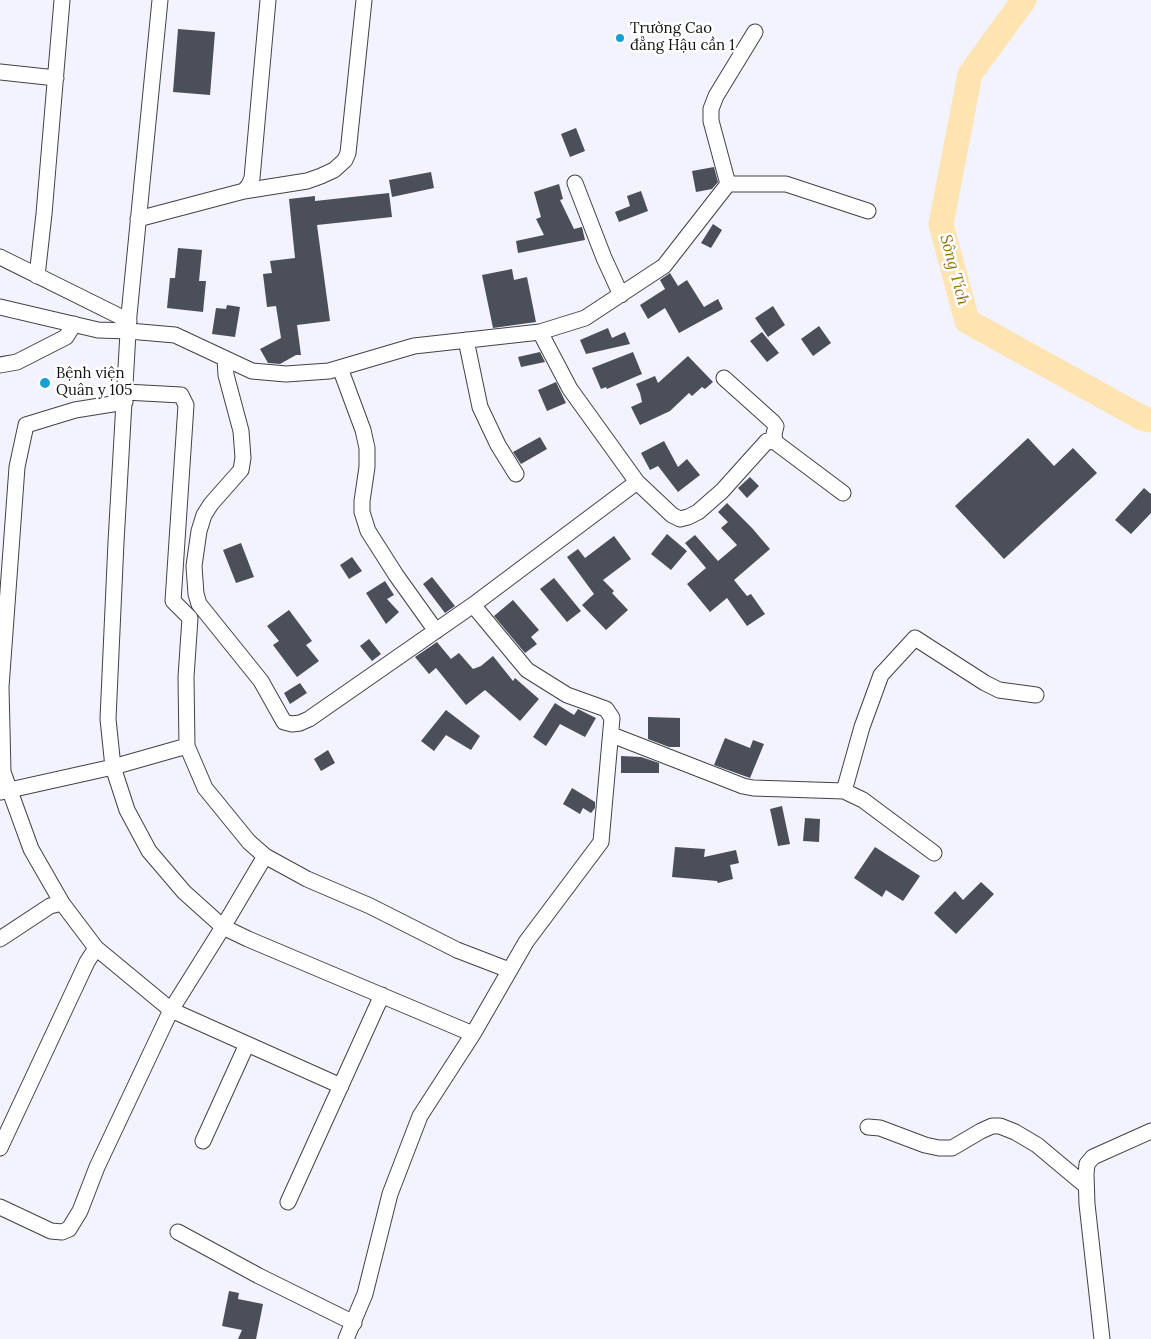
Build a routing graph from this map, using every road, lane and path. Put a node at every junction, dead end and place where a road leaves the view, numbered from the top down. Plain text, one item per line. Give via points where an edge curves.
1 (62, 0) edge
2 (160, 0) edge
3 (268, 0) edge
4 (364, 0) edge
5 (755, 32) dead end
6 (0, 72) edge
7 (56, 78) junction
8 (575, 183) dead end
9 (728, 184) junction
10 (244, 191) junction
11 (868, 211) dead end
12 (138, 219) junction
13 (0, 257) edge
14 (37, 276) junction
15 (621, 295) junction
16 (0, 307) edge
17 (74, 324) junction
18 (129, 326) junction
19 (540, 332) junction
20 (466, 340) junction
21 (225, 359) junction
22 (0, 365) edge
23 (340, 368) junction
24 (724, 378) dead end
25 (125, 397) junction
26 (775, 442) junction
27 (516, 474) dead end
28 (637, 482) junction
29 (843, 493) dead end
30 (6, 522) edge
31 (473, 605) junction
32 (436, 631) junction
33 (1036, 695) dead end
34 (612, 735) junction
35 (187, 746) junction
36 (114, 767) junction
37 (5, 791) edge
38 (844, 791) junction
39 (934, 853) dead end
40 (265, 856) junction
41 (62, 903) junction
42 (223, 927) junction
43 (0, 939) edge
44 (96, 948) junction
45 (509, 970) junction
46 (382, 995) junction
47 (171, 1010) junction
48 (473, 1034) junction
49 (247, 1044) junction
50 (341, 1086) junction
51 (868, 1127) dead end
52 (1151, 1131) edge
53 (204, 1141) dead end
54 (0, 1148) edge
55 (1086, 1186) junction
56 (288, 1202) dead end
57 (0, 1208) edge
58 (178, 1232) dead end
59 (354, 1323) junction
60 (346, 1339) edge
61 (1102, 1339) edge

1 - 7 street
2 - 12 street
3 - 10 street via 252,178
4 - 10 street via 345,160 334,170 307,181
5 - 9 street via 711,109 711,122
6 - 7 street
7 - 14 street
8 - 15 street
9 - 11 street via 786,184
9 - 15 street via 664,266
10 - 12 street
12 - 18 street
13 - 14 street
14 - 18 street
15 - 19 street via 585,318
16 - 17 street
17 - 18 street via 98,330
17 - 22 street via 66,337 17,362
18 - 21 street via 175,335
18 - 25 street
19 - 20 street
19 - 28 street via 570,389
20 - 23 street via 414,346
20 - 27 street via 480,408
21 - 23 street via 252,371 286,374
21 - 32 street via 241,431 243,458 241,470 211,504 202,523 194,566 196,594 199,604 261,681 284,722 300,723 309,718
23 - 32 street via 367,448 362,512 368,531
24 - 26 street via 773,422 776,426
25 - 30 street via 26,424
25 - 35 street via 182,395 186,405 173,601 190,618 186,677
25 - 36 street via 108,719
26 - 28 street via 767,441 722,490 688,518 672,515
26 - 29 street
28 - 31 street
30 - 37 street via 1,686
31 - 32 street
31 - 34 street via 527,670 567,695 606,709 612,718
33 - 38 street via 999,690 984,683 915,638 880,675
34 - 38 street via 743,786
34 - 45 street via 601,842 526,942
35 - 36 street
35 - 40 street via 205,788 249,842
36 - 37 street
36 - 42 street via 127,810 149,851 184,892
37 - 41 street via 31,849
38 - 39 street via 863,800
40 - 42 street
40 - 45 street via 457,950
41 - 43 street via 50,906
41 - 44 street
42 - 46 street
42 - 47 street
44 - 47 street
44 - 54 street
45 - 48 street
46 - 48 street
46 - 50 street
47 - 49 street
47 - 57 street via 69,1229 51,1231
48 - 59 street via 420,1116 390,1194 365,1294
49 - 50 street
49 - 53 street
50 - 56 street
51 - 55 street via 880,1128 924,1145 952,1148 981,1131 1000,1126 1037,1145
52 - 55 street via 1093,1157 1087,1164
55 - 61 street
58 - 59 street
59 - 60 street

